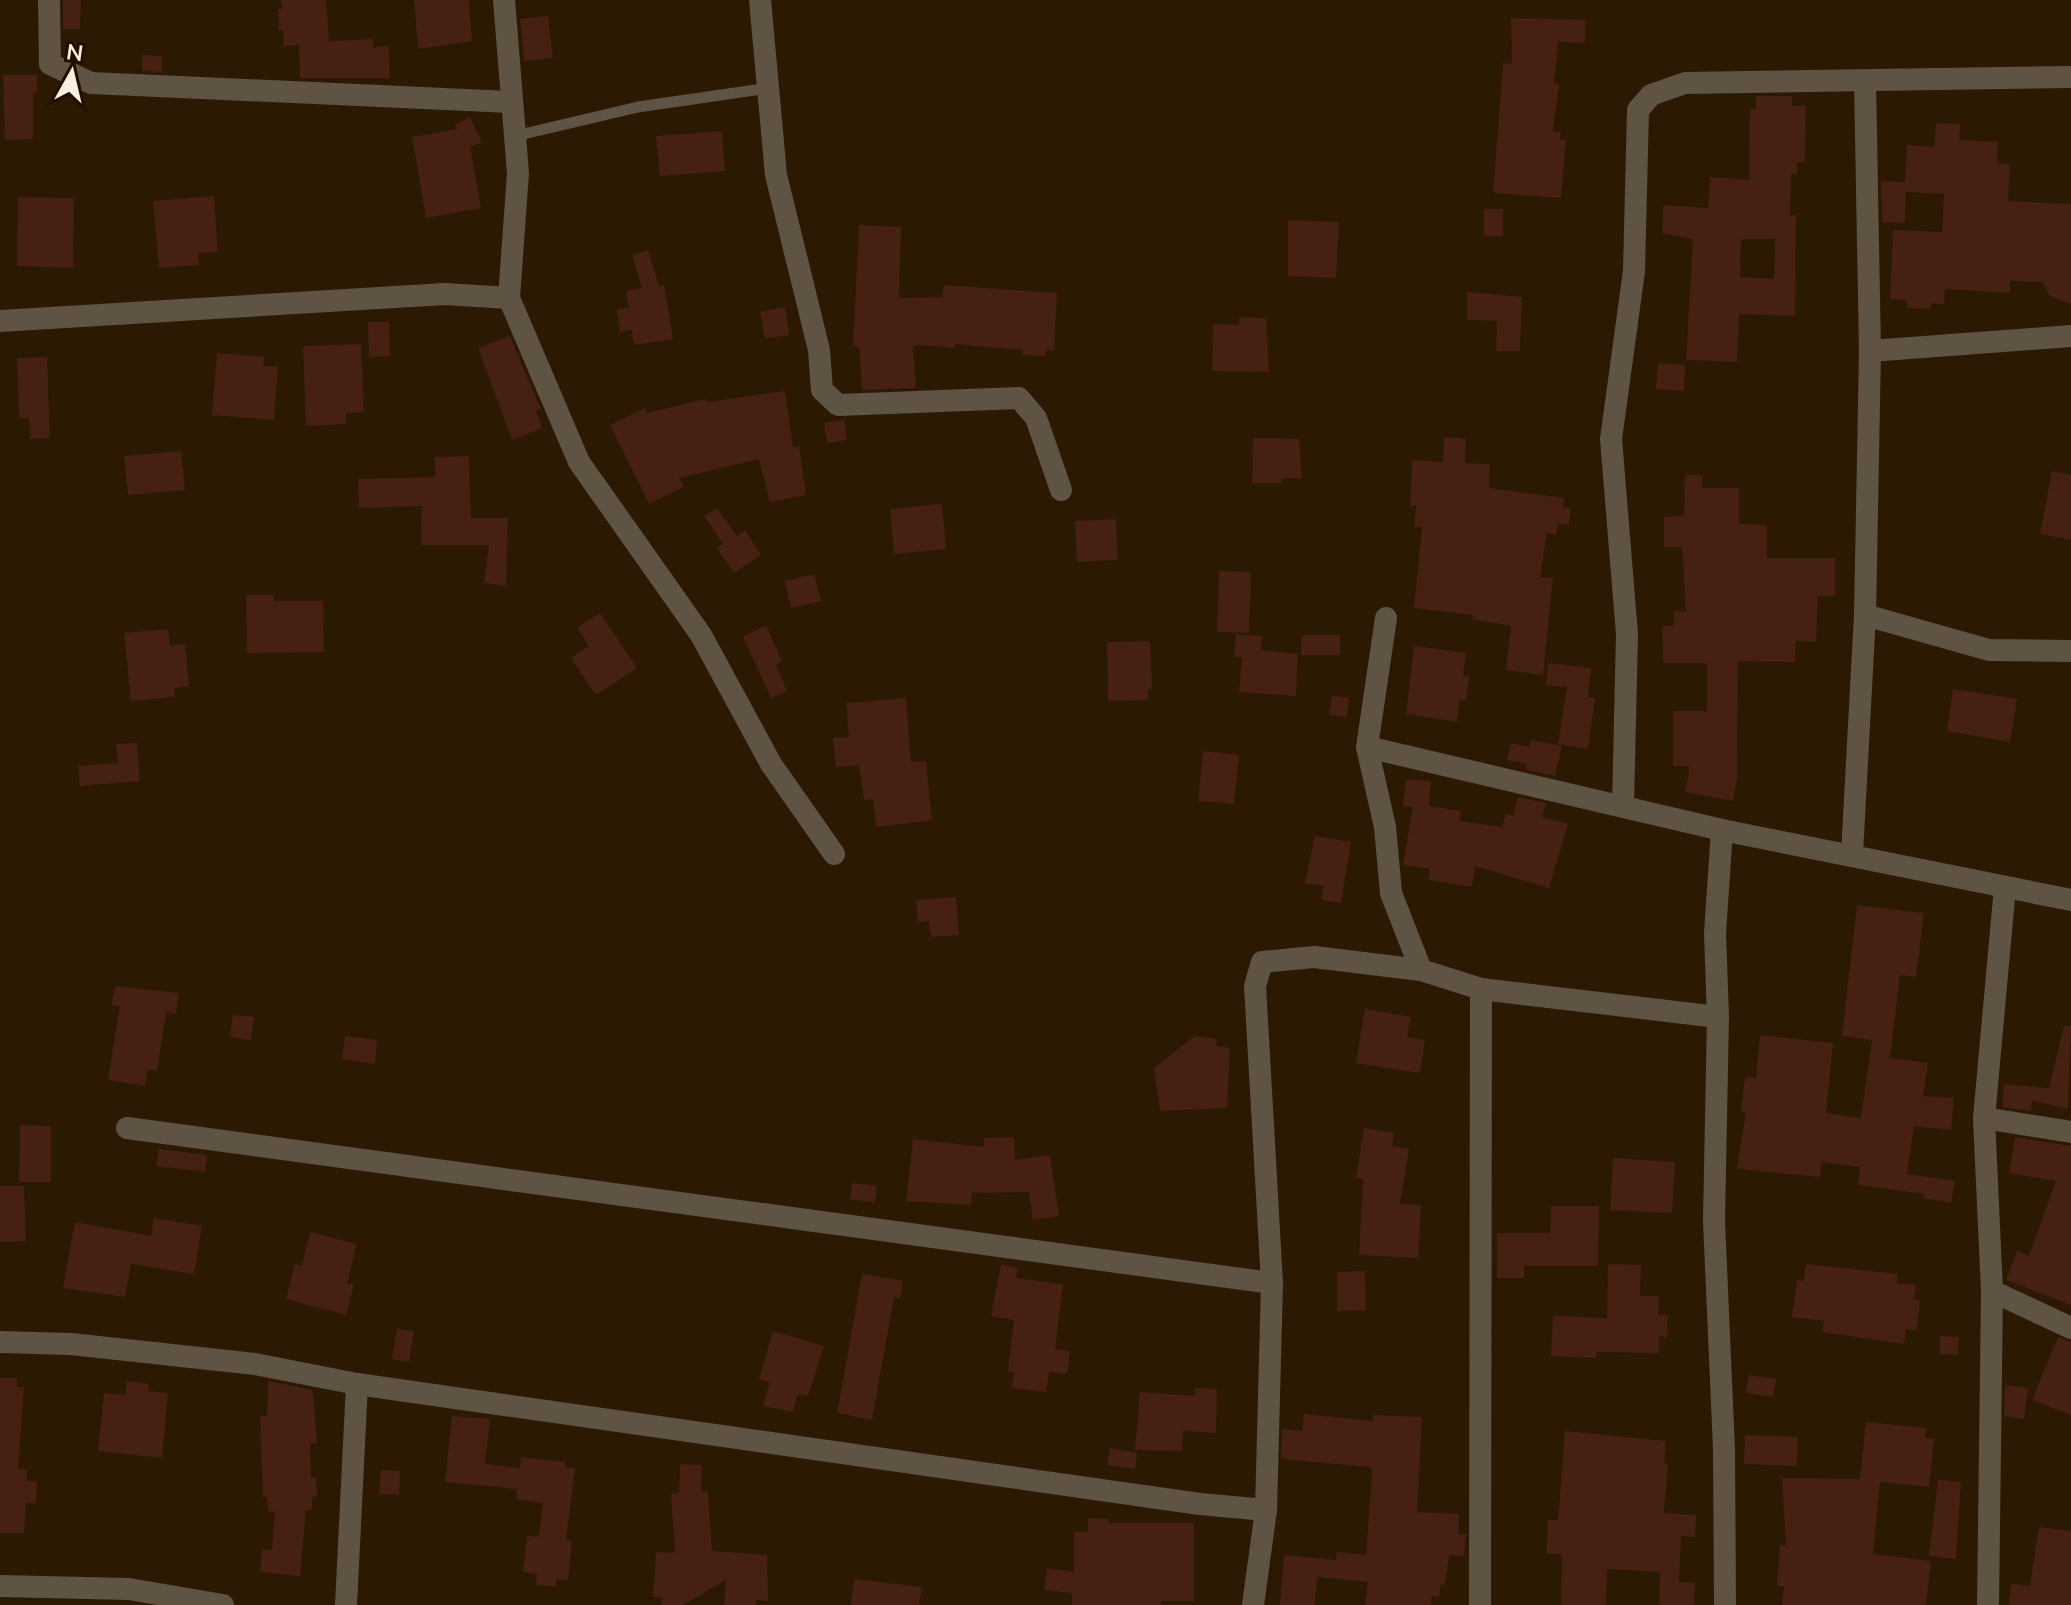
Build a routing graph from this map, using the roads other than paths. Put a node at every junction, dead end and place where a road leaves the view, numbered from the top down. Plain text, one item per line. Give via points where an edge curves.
1 (49, 0) edge
2 (504, 0) edge
3 (760, 0) edge
4 (2071, 77) edge
5 (1865, 81) junction
6 (769, 88) junction
7 (512, 102) junction
8 (515, 136) junction
9 (509, 298) junction
10 (0, 321) edge
11 (2071, 336) edge
12 (1870, 351) junction
13 (1061, 490) dead end
14 (1865, 615) junction
15 (1386, 618) dead end
16 (2071, 651) edge
17 (1367, 747) junction
18 (1623, 805) junction
19 (1722, 830) junction
20 (834, 854) dead end
21 (1852, 854) junction
22 (2005, 887) junction
23 (2071, 900) edge
24 (1421, 970) junction
25 (1481, 989) junction
26 (1718, 1017) junction
27 (1984, 1118) junction
28 (127, 1128) dead end
29 (2071, 1132) edge
30 (1272, 1283) junction
31 (1992, 1291) junction
32 (2071, 1328) edge
33 (0, 1342) edge
34 (357, 1384) junction
35 (1266, 1510) junction
36 (0, 1586) edge
37 (223, 1605) edge
38 (346, 1605) edge
39 (1253, 1605) edge
40 (1480, 1605) edge
41 (1725, 1605) edge
42 (1988, 1605) edge

1 - 7 street via 50,64 91,83
2 - 7 street
3 - 6 street
4 - 5 street
5 - 12 street
5 - 18 street via 1685,83 1651,95 1638,110 1634,271 1611,439 1627,634
6 - 8 lane via 638,107
6 - 13 street via 776,175 819,350 822,390 838,405 1019,398 1036,418
7 - 8 street
8 - 9 street via 518,173
9 - 10 street via 445,294
9 - 20 street via 579,462 701,635 771,764
11 - 12 street
12 - 14 street
14 - 16 street via 1989,650
14 - 21 street
15 - 17 street
17 - 18 street
17 - 24 street via 1385,827 1391,893
18 - 19 street
19 - 21 street
19 - 26 street via 1715,933
21 - 22 street
22 - 23 street
22 - 27 street
24 - 25 street
24 - 30 street via 1314,957 1262,962 1255,986
25 - 26 street
25 - 40 street
26 - 41 street via 1714,1221
27 - 29 street
27 - 31 street
28 - 30 street
30 - 35 street
31 - 32 street
31 - 42 street
33 - 34 street via 71,1344 255,1364
34 - 35 street
34 - 38 street
35 - 39 street
36 - 37 street via 129,1589

